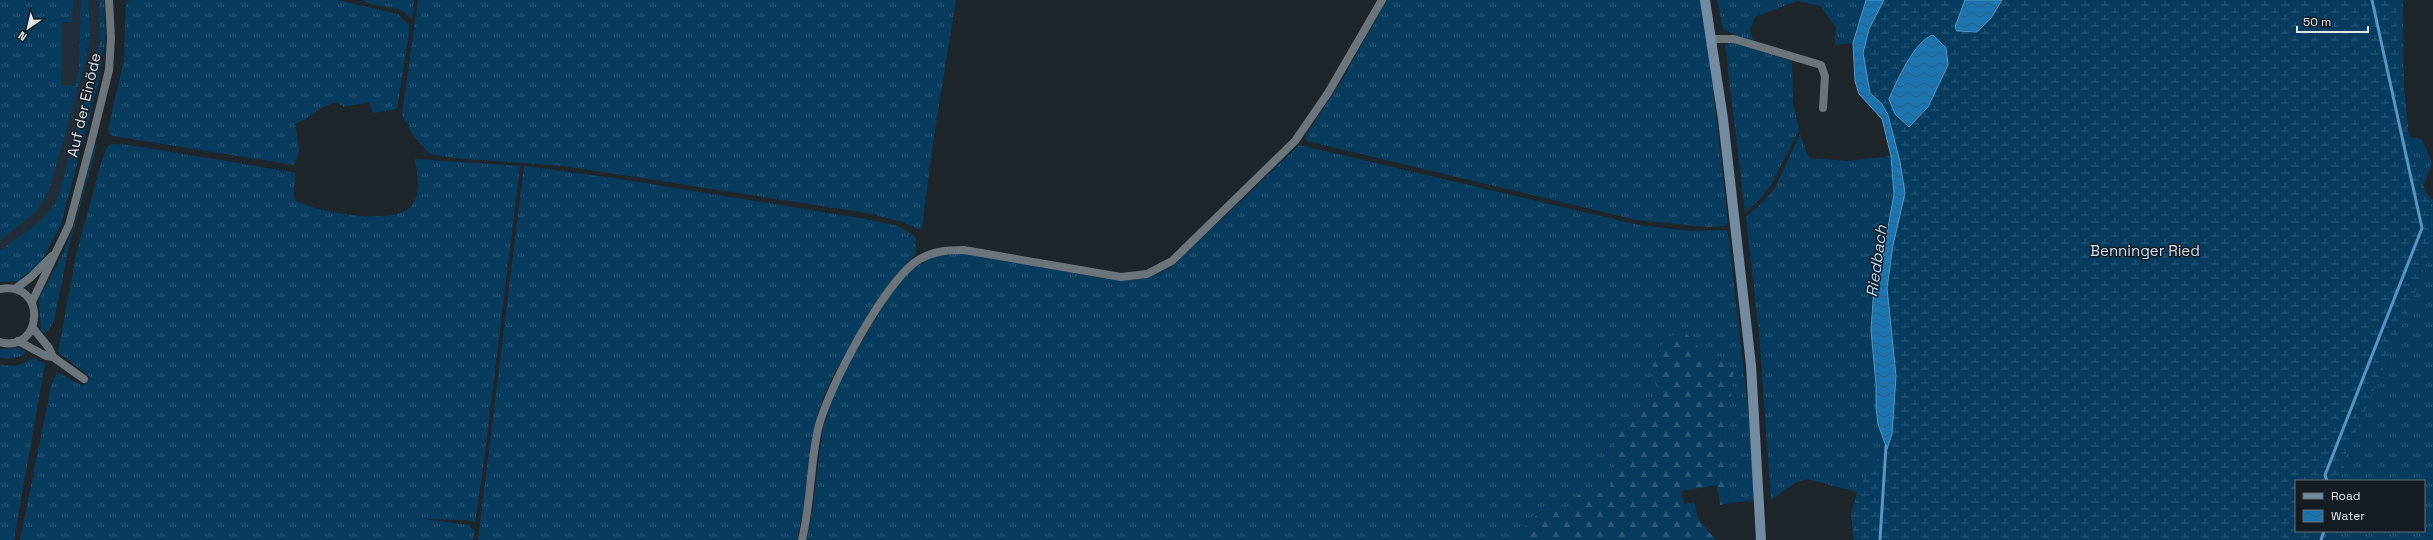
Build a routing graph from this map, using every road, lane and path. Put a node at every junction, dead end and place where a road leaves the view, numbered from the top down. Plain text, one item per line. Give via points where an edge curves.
1 (109, 0) edge
2 (1382, 0) edge
3 (1705, 0) edge
4 (1712, 38) junction
5 (1823, 108) dead end
6 (53, 256) junction
7 (0, 289) edge
8 (15, 289) junction
9 (32, 302) junction
10 (32, 327) junction
11 (18, 341) junction
12 (0, 342) edge
13 (53, 357) junction
14 (84, 379) dead end
15 (802, 540) edge
16 (1761, 540) edge

1 - 6 street, Auf der Einöde via 109,70 69,225
2 - 15 street via 1328,93 1295,142 1172,261 1158,270 1140,276 1110,276 964,250 940,251 910,266 888,294 832,387 820,421
3 - 4 main road
4 - 5 street via 1734,39 1821,65 1825,76
4 - 16 main road via 1751,365
6 - 8 street
6 - 9 street via 49,270
7 - 8 street
8 - 9 street via 25,294
9 - 10 street via 35,315
10 - 11 street via 26,336
10 - 13 street
11 - 12 street
11 - 13 street via 46,356
13 - 14 street

